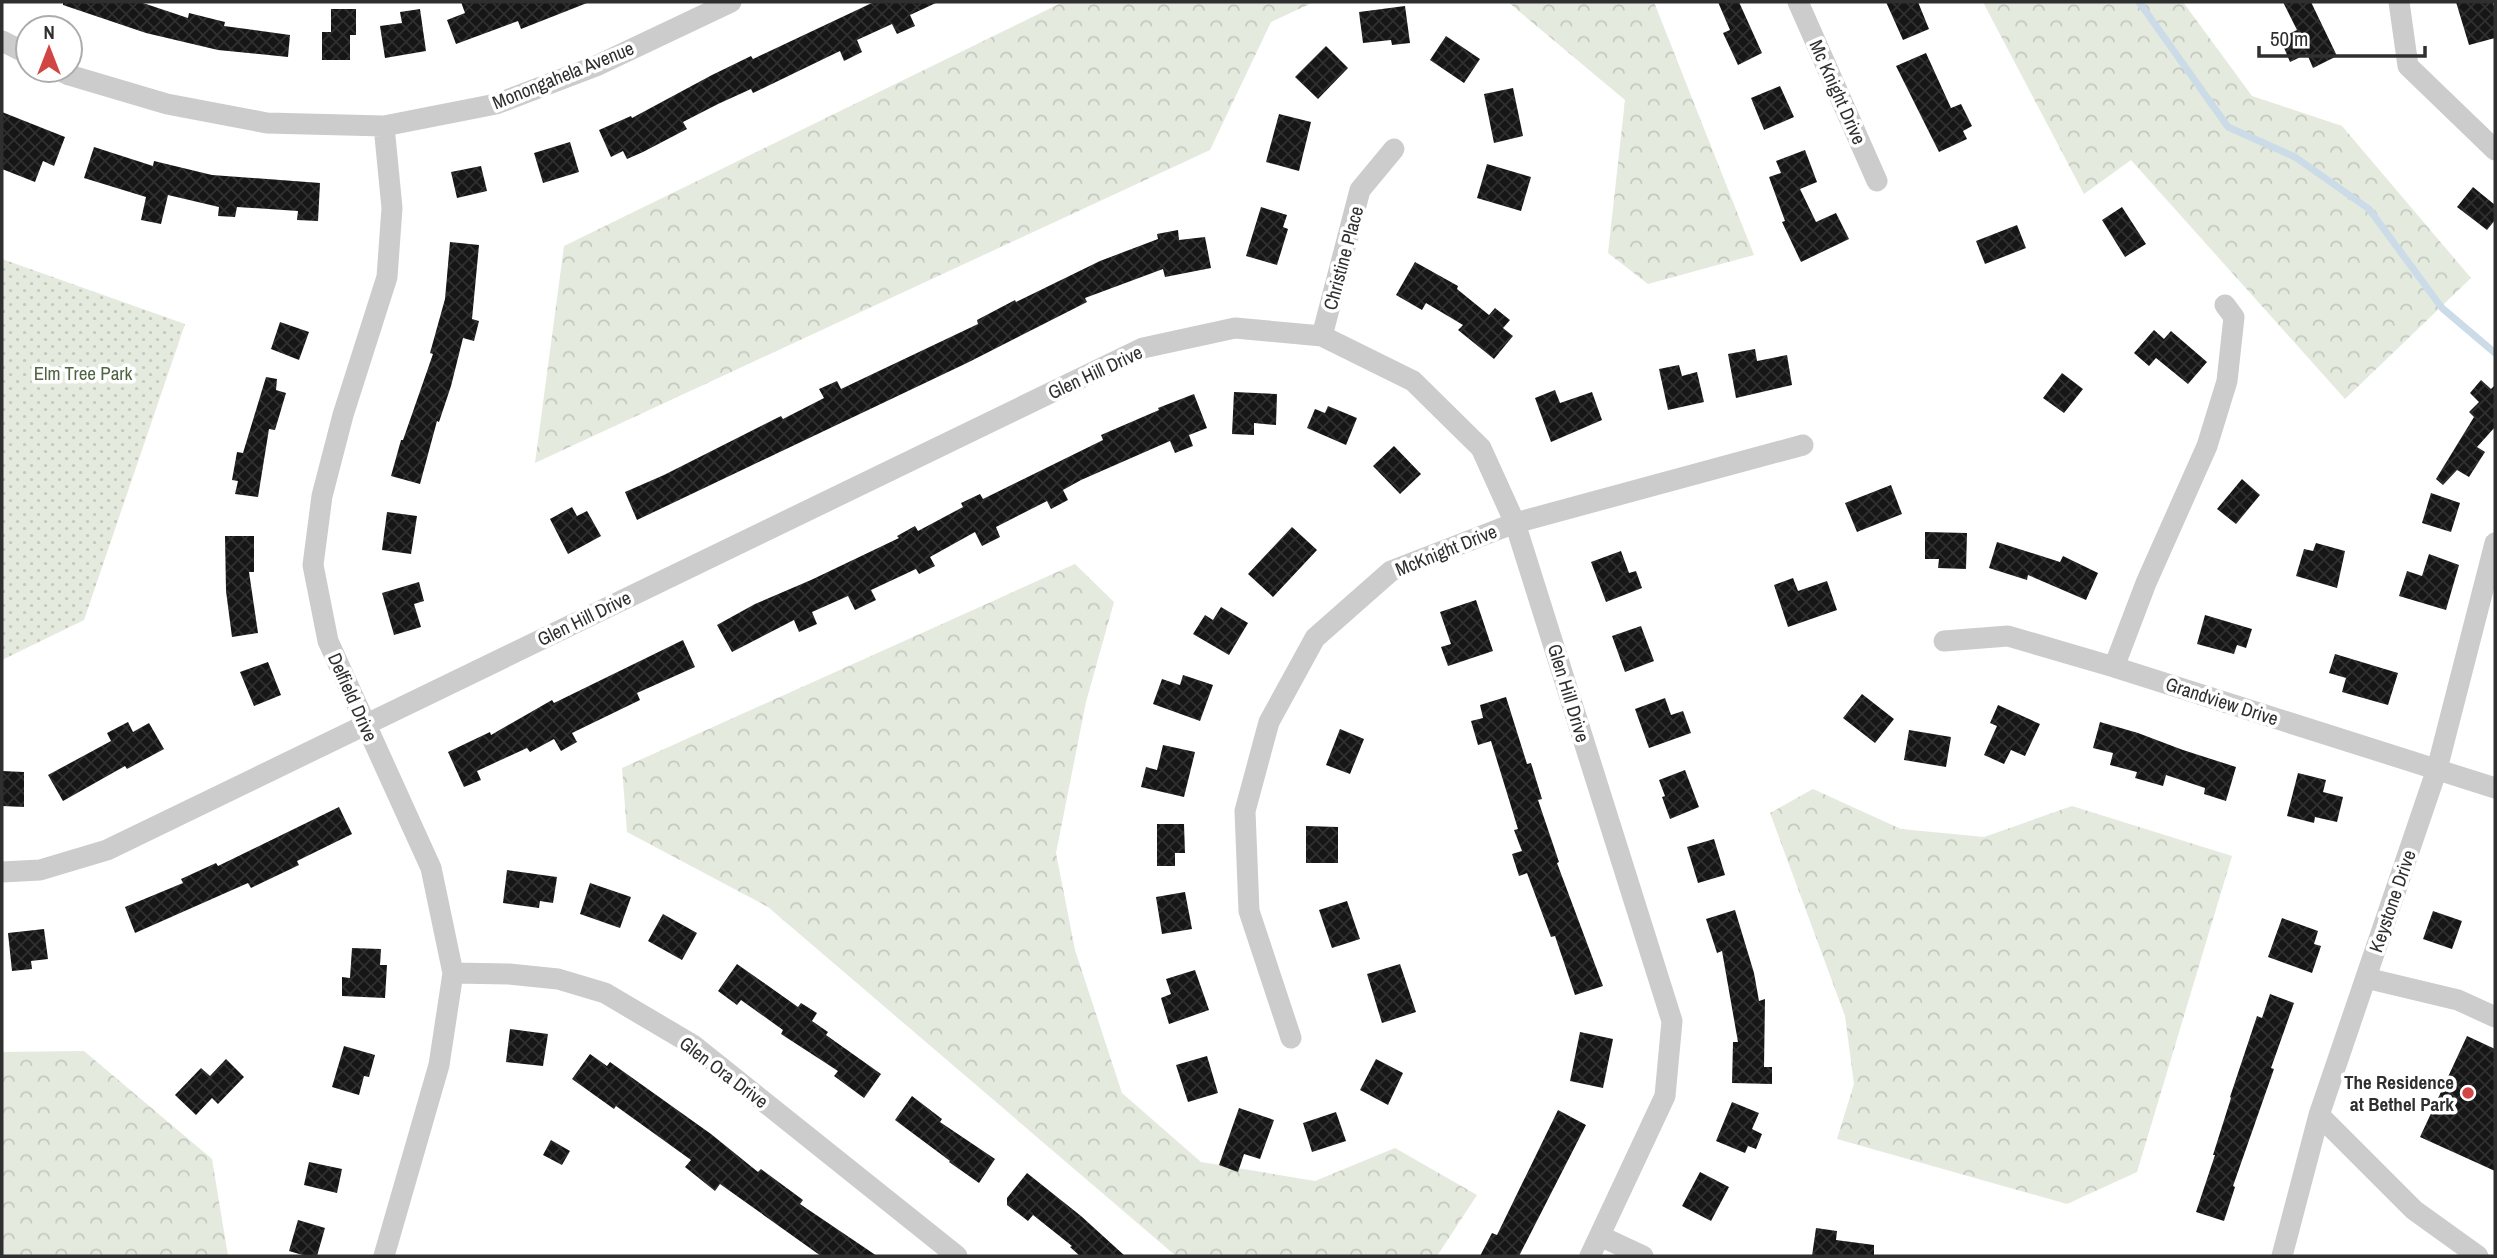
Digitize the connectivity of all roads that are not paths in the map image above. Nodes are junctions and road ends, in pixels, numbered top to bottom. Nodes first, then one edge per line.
1 (731, 2) edge
2 (1798, 2) edge
3 (2399, 2) edge
4 (84, 79) edge
5 (384, 126) junction
6 (1394, 149) dead end
7 (2495, 150) edge
8 (1877, 181) dead end
9 (2224, 305) dead end
10 (1322, 336) junction
11 (1803, 444) dead end
12 (1515, 523) junction
13 (2495, 542) edge
14 (1944, 641) dead end
15 (2114, 667) junction
16 (364, 724) junction
17 (2437, 769) junction
18 (2495, 788) edge
19 (2, 872) edge
20 (453, 973) junction
21 (2366, 978) junction
22 (2495, 1017) edge
23 (1291, 1038) dead end
24 (2319, 1115) junction
25 (1600, 1236) junction
26 (384, 1256) edge
27 (957, 1256) edge
28 (1590, 1256) edge
29 (1643, 1256) edge
30 (2282, 1256) edge
31 (2477, 1256) edge

1 - 5 street, Monongahela Avenue
2 - 8 street, Mc Knight Drive
3 - 7 street
4 - 5 street, Monongahela Avenue
5 - 16 street, Delfield Drive
6 - 10 street, Christine Place
9 - 15 street
10 - 12 street, Glen Hill Drive
10 - 16 street, Glen Hill Drive
11 - 12 street, McKnight Drive
12 - 23 street, McKnight Drive
12 - 25 street, Glen Hill Drive
13 - 17 street, Keystone Drive
14 - 15 street, Grandview Drive
15 - 17 street, Grandview Drive
16 - 19 street, Glen Hill Drive
16 - 20 street, Delfield Drive
17 - 18 street, Grandview Drive
17 - 21 street, Keystone Drive
20 - 26 street, Delfield Drive
20 - 27 street, Glen Ora Drive
21 - 22 street
21 - 24 street, Keystone Drive
24 - 30 street, Keystone Drive
24 - 31 street
25 - 28 street, Glen Hill Drive
25 - 29 street

